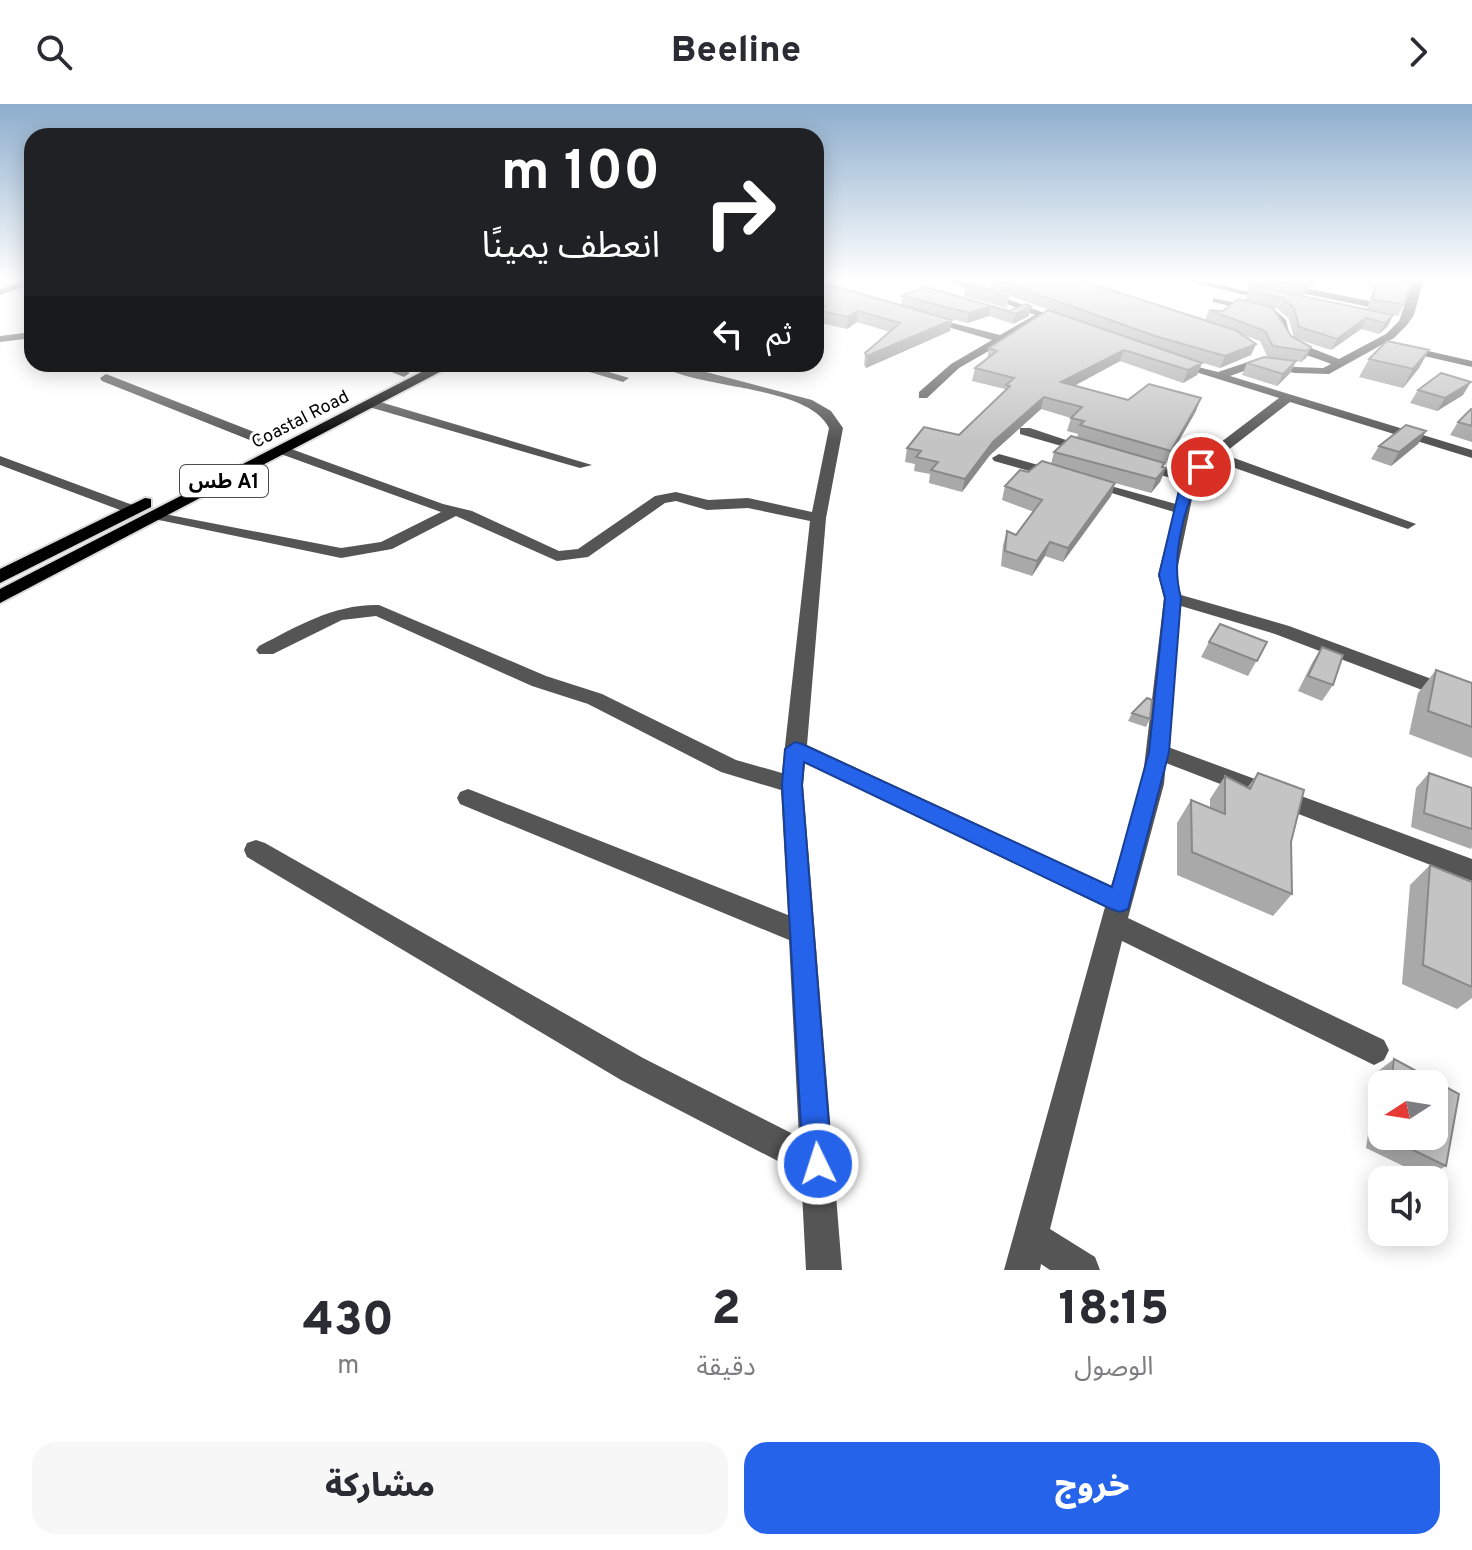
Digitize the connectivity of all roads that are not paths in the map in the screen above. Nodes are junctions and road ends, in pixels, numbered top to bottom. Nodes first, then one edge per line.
1 (978, 332) edge
2 (1009, 332) edge
3 (1282, 332) edge
4 (1390, 332) edge
5 (24, 336) edge
6 (998, 338) junction
7 (0, 339) edge
8 (1379, 343) junction
9 (1161, 357) edge
10 (1338, 363) junction
11 (1472, 364) edge
12 (401, 372) edge
13 (433, 372) edge
14 (600, 372) edge
15 (694, 372) edge
16 (404, 373) joint
17 (1218, 376) junction
18 (106, 378) dead end
19 (623, 378) dead end
20 (923, 395) dead end
21 (1288, 397) junction
22 (373, 404) junction
23 (1025, 431) dead end
24 (275, 446) junction
25 (1099, 453) edge
26 (1472, 454) edge
27 (1213, 455) junction
28 (999, 458) dead end
29 (0, 460) edge
30 (1129, 461) edge
31 (585, 465) dead end
32 (1189, 479) junction
33 (133, 510) junction
34 (1182, 510) junction
35 (454, 511) junction
36 (159, 515) junction
37 (818, 518) junction
38 (1408, 524) dead end
39 (0, 577) edge
40 (0, 597) edge
41 (1173, 598) junction
42 (266, 650) dead end
43 (1472, 702) edge
44 (795, 749) junction
45 (1159, 752) junction
46 (792, 785) junction
47 (468, 798) dead end
48 (256, 850) dead end
49 (1472, 870) edge
50 (1117, 913) junction
51 (802, 933) junction
52 (1374, 1050) dead end
53 (818, 1164) junction
54 (1027, 1254) edge
55 (824, 1270) edge
56 (1082, 1270) edge

1 - 6 street
2 - 6 street
3 - 10 street
4 - 8 street
5 - 7 street
6 - 20 street
8 - 10 street
8 - 11 street
9 - 17 street
10 - 17 street
12 - 16 street
13 - 22 highway, Coastal Road / طس A1
14 - 19 street
15 - 37 street
16 - 24 highway, Coastal Road / طس A1
17 - 21 street
18 - 24 street
21 - 26 street
21 - 27 street
22 - 24 highway, Coastal Road / طس A1
22 - 31 street
23 - 25 street
24 - 33 highway, Coastal Road / طس A1
24 - 35 street
24 - 36 highway, Coastal Road / طس A1
27 - 32 street
27 - 38 street
28 - 34 street
29 - 33 street
30 - 32 street
32 - 34 street
33 - 39 highway, Coastal Road / طس A1
34 - 41 street
35 - 36 street
35 - 37 street
36 - 40 highway, Coastal Road / طس A1
37 - 44 street
41 - 43 street
41 - 45 street
42 - 46 street
44 - 46 street
44 - 50 street
45 - 49 street
45 - 50 street
46 - 51 street
47 - 51 street
48 - 53 street
50 - 52 street
50 - 54 street
51 - 53 street
53 - 55 street
54 - 56 street

